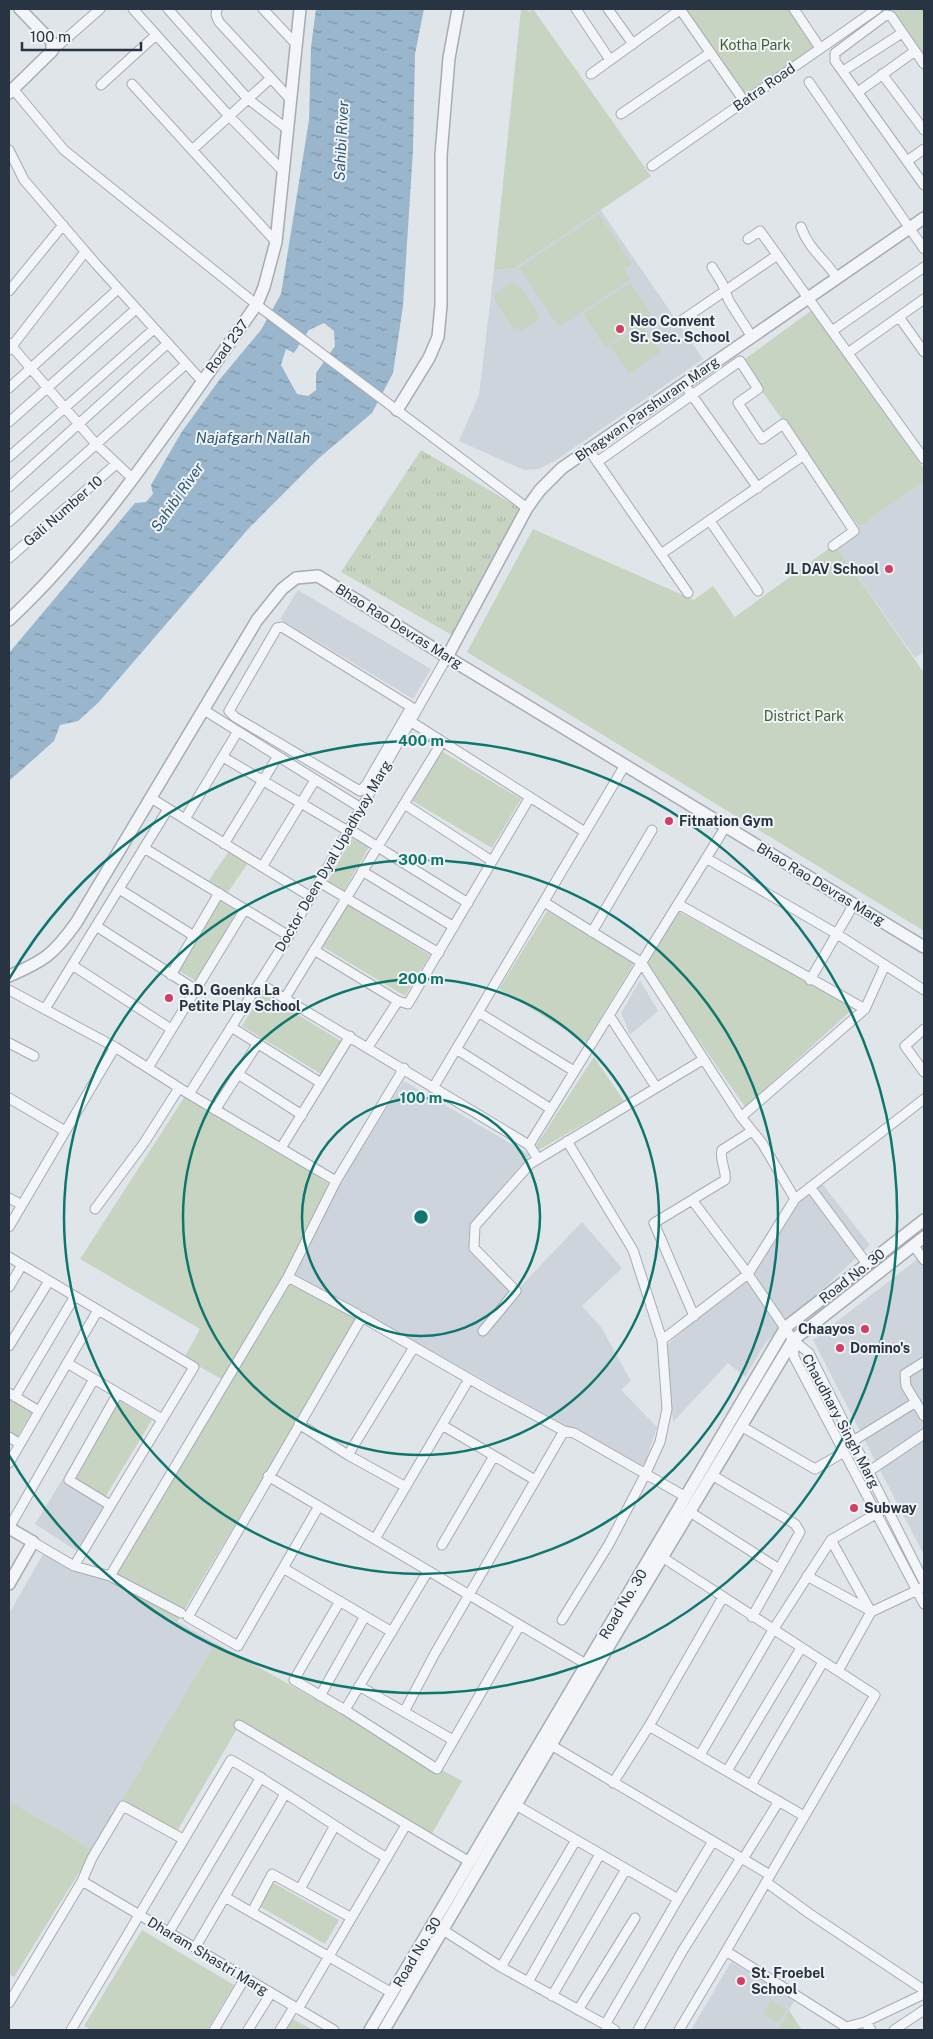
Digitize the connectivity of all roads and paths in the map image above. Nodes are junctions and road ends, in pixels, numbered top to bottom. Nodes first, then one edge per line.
1 (20, 9) edge
2 (100, 9) edge
3 (133, 9) edge
4 (168, 9) edge
5 (217, 9) edge
6 (263, 9) edge
7 (300, 9) edge
8 (458, 9) edge
9 (576, 9) edge
10 (608, 9) edge
11 (680, 9) edge
12 (794, 9) edge
13 (870, 10) edge
14 (902, 33) junction
15 (156, 35) junction
16 (295, 43) junction
17 (633, 44) junction
18 (820, 48) junction
19 (52, 51) junction
20 (915, 51) junction
21 (710, 53) junction
22 (610, 60) junction
23 (924, 64) edge
24 (844, 71) junction
25 (591, 74) dead end
26 (882, 74) junction
27 (271, 78) junction
28 (809, 82) dead end
29 (132, 84) dead end
30 (101, 85) dead end
31 (11, 91) edge
32 (858, 92) junction
33 (248, 99) junction
34 (290, 99) junction
35 (744, 101) junction
36 (621, 114) dead end
37 (229, 116) junction
38 (287, 129) junction
39 (924, 130) edge
40 (924, 149) edge
41 (9, 150) edge
42 (192, 150) junction
43 (907, 161) junction
44 (652, 166) dead end
45 (284, 172) junction
46 (923, 180) edge
47 (924, 218) edge
48 (62, 225) junction
49 (801, 227) dead end
50 (909, 228) junction
51 (748, 239) dead end
52 (276, 242) junction
53 (924, 249) edge
54 (85, 252) junction
55 (773, 258) dead end
56 (712, 267) dead end
57 (924, 267) edge
58 (837, 278) junction
59 (118, 289) junction
60 (9, 291) edge
61 (725, 291) junction
62 (808, 298) junction
63 (924, 299) edge
64 (257, 304) junction
65 (136, 309) junction
66 (899, 316) junction
67 (682, 321) dead end
68 (154, 328) junction
69 (832, 331) junction
70 (752, 337) junction
71 (168, 343) junction
72 (10, 346) edge
73 (733, 350) junction
74 (924, 352) edge
75 (848, 353) junction
76 (740, 361) junction
77 (186, 364) junction
78 (30, 368) junction
79 (202, 381) junction
80 (684, 384) junction
81 (9, 388) edge
82 (48, 388) junction
83 (693, 396) junction
84 (392, 407) junction
85 (65, 408) junction
86 (9, 422) edge
87 (78, 423) junction
88 (96, 444) junction
89 (921, 448) edge
90 (589, 450) junction
91 (804, 454) junction
92 (9, 457) edge
93 (924, 459) edge
94 (597, 462) junction
95 (116, 464) junction
96 (133, 479) junction
97 (9, 486) edge
98 (758, 488) junction
99 (527, 508) junction
100 (710, 520) junction
101 (9, 522) edge
102 (833, 546) dead end
103 (661, 554) junction
104 (9, 558) edge
105 (758, 591) dead end
106 (688, 593) dead end
107 (9, 618) edge
108 (446, 657) junction
109 (414, 709) junction
110 (204, 710) junction
111 (410, 721) junction
112 (238, 732) junction
113 (442, 742) junction
114 (278, 756) junction
115 (223, 757) junction
116 (625, 765) junction
117 (315, 780) junction
118 (262, 781) junction
119 (530, 797) junction
120 (151, 798) junction
121 (301, 804) junction
122 (404, 804) junction
123 (361, 808) junction
124 (168, 809) junction
125 (185, 820) junction
126 (726, 826) junction
127 (348, 830) junction
128 (652, 830) dead end
129 (585, 832) junction
130 (224, 844) junction
131 (377, 846) junction
132 (144, 848) junction
133 (706, 858) junction
134 (492, 861) junction
135 (262, 867) junction
136 (362, 871) junction
137 (319, 882) junction
138 (119, 889) junction
139 (219, 893) junction
140 (311, 897) junction
141 (346, 898) junction
142 (544, 902) junction
143 (468, 903) junction
144 (678, 904) junction
145 (854, 904) junction
146 (246, 909) junction
147 (96, 926) junction
148 (454, 927) junction
149 (592, 932) junction
150 (837, 934) junction
151 (194, 936) junction
152 (289, 936) junction
153 (924, 947) edge
154 (314, 950) junction
155 (439, 953) junction
156 (641, 962) junction
157 (72, 965) junction
158 (885, 965) junction
159 (171, 975) junction
160 (9, 976) edge
161 (810, 980) junction
162 (259, 983) junction
163 (9, 990) edge
164 (196, 990) junction
165 (924, 990) edge
166 (285, 998) junction
167 (398, 1001) junction
168 (45, 1009) junction
169 (865, 1009) junction
170 (478, 1012) junction
171 (609, 1015) junction
172 (231, 1027) junction
173 (924, 1029) edge
174 (171, 1030) junction
175 (350, 1036) junction
176 (9, 1043) edge
177 (258, 1043) junction
178 (115, 1047) junction
179 (368, 1047) junction
180 (456, 1049) junction
181 (34, 1056) dead end
182 (704, 1059) junction
183 (148, 1068) junction
184 (404, 1068) junction
185 (574, 1071) junction
186 (924, 1072) edge
187 (238, 1074) junction
188 (322, 1083) junction
189 (656, 1087) junction
190 (179, 1088) junction
191 (433, 1088) junction
192 (189, 1094) junction
193 (9, 1098) edge
194 (924, 1099) edge
195 (551, 1109) junction
196 (215, 1110) junction
197 (302, 1114) junction
198 (741, 1117) junction
199 (65, 1131) junction
200 (752, 1131) junction
201 (567, 1141) junction
202 (529, 1145) junction
203 (281, 1148) junction
204 (538, 1159) junction
205 (336, 1181) junction
206 (810, 1187) junction
207 (9, 1198) edge
208 (794, 1199) junction
209 (692, 1200) junction
210 (22, 1205) junction
211 (94, 1209) dead end
212 (924, 1220) edge
213 (9, 1227) edge
214 (924, 1237) edge
215 (914, 1246) junction
216 (9, 1257) edge
217 (924, 1260) edge
218 (22, 1264) junction
219 (867, 1264) junction
220 (748, 1274) junction
221 (288, 1278) junction
222 (49, 1281) junction
223 (9, 1288) edge
224 (75, 1296) junction
225 (98, 1310) junction
226 (357, 1314) dead end
227 (694, 1316) junction
228 (786, 1327) junction
229 (483, 1331) dead end
230 (662, 1340) junction
231 (793, 1340) junction
232 (9, 1346) edge
233 (414, 1347) junction
234 (924, 1362) edge
235 (67, 1363) junction
236 (94, 1379) junction
237 (469, 1379) junction
238 (118, 1393) junction
239 (12, 1395) edge
240 (916, 1402) junction
241 (39, 1411) junction
242 (924, 1416) edge
243 (162, 1419) junction
244 (299, 1424) junction
245 (442, 1425) junction
246 (741, 1426) junction
247 (564, 1431) junction
248 (924, 1434) edge
249 (9, 1437) edge
250 (852, 1441) junction
251 (20, 1444) junction
252 (844, 1452) junction
253 (348, 1455) junction
254 (494, 1456) junction
255 (9, 1463) edge
256 (868, 1472) junction
257 (645, 1475) junction
258 (712, 1475) junction
259 (268, 1476) junction
260 (535, 1480) junction
261 (406, 1487) junction
262 (686, 1497) junction
263 (110, 1505) junction
264 (319, 1506) junction
265 (886, 1508) junction
266 (690, 1512) junction
267 (877, 1514) junction
268 (9, 1528) edge
269 (375, 1539) junction
270 (831, 1540) junction
271 (33, 1542) junction
272 (442, 1545) dead end
273 (662, 1557) junction
274 (74, 1566) junction
275 (283, 1568) junction
276 (779, 1569) junction
277 (428, 1571) junction
278 (110, 1576) junction
279 (807, 1576) junction
280 (924, 1582) edge
281 (9, 1584) edge
282 (920, 1589) edge
283 (469, 1595) junction
284 (723, 1597) junction
285 (340, 1601) junction
286 (924, 1604) edge
287 (871, 1612) junction
288 (181, 1613) dead end
289 (365, 1616) junction
290 (752, 1616) junction
291 (562, 1620) dead end
292 (520, 1625) junction
293 (773, 1630) junction
294 (392, 1632) junction
295 (801, 1648) junction
296 (823, 1662) junction
297 (591, 1667) junction
298 (838, 1671) junction
299 (360, 1686) junction
300 (320, 1696) junction
301 (345, 1710) junction
302 (404, 1712) junction
303 (239, 1725) dead end
304 (649, 1726) junction
305 (453, 1740) junction
306 (551, 1746) junction
307 (700, 1756) junction
308 (727, 1771) junction
309 (261, 1777) junction
310 (613, 1783) junction
311 (751, 1785) junction
312 (285, 1794) junction
313 (779, 1801) junction
314 (516, 1805) junction
315 (804, 1816) junction
316 (406, 1825) junction
317 (334, 1827) junction
318 (183, 1839) junction
319 (576, 1840) junction
320 (712, 1841) junction
321 (600, 1854) junction
322 (387, 1858) junction
323 (742, 1858) junction
324 (470, 1862) junction
325 (626, 1869) junction
326 (768, 1878) junction
327 (82, 1881) junction
328 (300, 1889) junction
329 (225, 1897) junction
330 (678, 1899) junction
331 (252, 1912) junction
332 (138, 1914) junction
333 (350, 1917) junction
334 (635, 1918) dead end
335 (443, 1930) junction
336 (168, 1932) junction
337 (195, 1948) junction
338 (726, 1951) junction
339 (327, 1956) junction
340 (501, 1967) junction
341 (245, 1978) junction
342 (528, 1982) junction
343 (271, 1992) junction
344 (392, 1993) junction
345 (552, 1996) junction
346 (923, 1996) edge
347 (9, 2003) edge
348 (296, 2008) junction
349 (578, 2010) junction
350 (924, 2010) edge
351 (865, 2022) junction
352 (605, 2025) junction
353 (76, 2029) edge
354 (214, 2030) edge
355 (248, 2030) edge
356 (280, 2030) edge
357 (334, 2030) edge
358 (370, 2030) edge
359 (384, 2030) edge
360 (615, 2030) edge
361 (638, 2030) edge
362 (680, 2030) edge
363 (871, 2030) edge
364 (894, 2030) edge

1 - 19 street
2 - 19 street
3 - 15 street
4 - 33 street
5 - 27 street
6 - 16 street
7 - 16 street, Road 237
8 - 84 street
9 - 22 street
10 - 17 street
11 - 17 street
11 - 21 street
12 - 18 street
13 - 18 street, Batra Road
14 - 20 street
14 - 24 street
14 - 24 street
15 - 30 street
15 - 37 street
16 - 34 street, Road 237
17 - 22 street
18 - 35 street, Batra Road
19 - 31 street
20 - 23 street
20 - 26 street
21 - 35 street
21 - 36 street
22 - 25 street
24 - 32 street
26 - 32 street
26 - 39 street
27 - 33 street
27 - 34 street
28 - 50 street
29 - 42 street
31 - 64 street
32 - 43 street
33 - 37 street
33 - 38 street
34 - 38 street, Road 237
35 - 44 street, Batra Road
37 - 42 street
37 - 45 street
38 - 45 street, Road 237
40 - 43 street
41 - 48 street
42 - 52 street
43 - 46 street
45 - 52 street, Road 237
47 - 50 street, Bhagwan Parshuram Marg
48 - 54 street
48 - 60 street
49 - 58 street
50 - 53 street
50 - 58 street, Bhagwan Parshuram Marg
51 - 62 street
52 - 64 street, Road 237
54 - 59 street
54 - 72 street
55 - 61 street
56 - 61 street
57 - 69 street
58 - 62 street, Bhagwan Parshuram Marg
59 - 65 street
59 - 78 street
61 - 67 street
61 - 70 street
62 - 69 street
62 - 70 street, Bhagwan Parshuram Marg
63 - 66 street
64 - 79 street, Road 237
64 - 84 street
65 - 68 street
65 - 82 street
66 - 74 street
66 - 75 street
68 - 71 street
68 - 85 street
69 - 75 street
70 - 73 street, Bhagwan Parshuram Marg
71 - 77 street
71 - 87 street
72 - 78 street
73 - 76 street
73 - 80 street, Bhagwan Parshuram Marg
75 - 89 street
76 - 83 street
76 - 91 street
77 - 79 street
77 - 88 street
78 - 81 street
78 - 82 street
79 - 96 street, Road 237
80 - 83 street
80 - 90 street, Bhagwan Parshuram Marg
82 - 85 street
82 - 86 street
83 - 94 street
83 - 98 street
84 - 99 street
85 - 87 street
85 - 92 street
87 - 88 street
87 - 97 street
88 - 95 street
88 - 101 street
89 - 93 street
90 - 94 street
90 - 99 street, Bhagwan Parshuram Marg
91 - 98 street
91 - 102 street
94 - 103 street
95 - 96 street
95 - 104 street, Gali Number 10
96 - 107 street, Road 237
98 - 100 street
99 - 108 street, Doctor Deen Dyal Upadhyay Marg
100 - 103 street
100 - 105 street
103 - 106 street
108 - 109 street, Doctor Deen Dyal Upadhyay Marg
108 - 110 street, Bhao Rao Devras Marg
108 - 116 street, Bhao Rao Devras Marg
109 - 109 street
109 - 111 street, Doctor Deen Dyal Upadhyay Marg
110 - 112 street
110 - 120 street, Bhao Rao Devras Marg
111 - 113 street
111 - 123 street, Doctor Deen Dyal Upadhyay Marg
112 - 114 street
112 - 115 street
113 - 119 street
113 - 122 street
114 - 117 street
114 - 118 street
115 - 118 street
115 - 125 street
116 - 126 street, Bhao Rao Devras Marg
116 - 129 street
117 - 121 street
117 - 123 street
118 - 121 street
118 - 130 street
119 - 129 street
119 - 134 street
120 - 124 street
120 - 160 street, Bhao Rao Devras Marg
121 - 127 street
121 - 135 street
122 - 131 street
122 - 134 street
123 - 127 street, Doctor Deen Dyal Upadhyay Marg
124 - 125 street
124 - 132 street
125 - 130 street
126 - 133 street
126 - 145 street, Bhao Rao Devras Marg
127 - 131 street
127 - 137 street, Doctor Deen Dyal Upadhyay Marg
128 - 149 street
129 - 142 street
130 - 135 street
131 - 136 street
131 - 143 street
132 - 138 street
132 - 139 street
133 - 144 street
133 - 150 street
134 - 143 street
135 - 140 street
136 - 141 street
136 - 148 street
137 - 140 street, Doctor Deen Dyal Upadhyay Marg
137 - 141 street
138 - 147 street
138 - 151 street
139 - 146 street
139 - 151 street
140 - 152 street, Doctor Deen Dyal Upadhyay Marg
141 - 154 street
141 - 155 street
142 - 149 street
142 - 170 street
143 - 148 street
144 - 156 street
144 - 161 street
145 - 150 street
145 - 153 street, Bhao Rao Devras Marg
146 - 152 street
146 - 164 street
147 - 157 street
147 - 159 street
148 - 155 street
149 - 156 street
150 - 158 street
150 - 161 street
151 - 159 street
152 - 162 street, Doctor Deen Dyal Upadhyay Marg
154 - 166 street
154 - 167 street
155 - 167 street
156 - 171 street
156 - 182 street
157 - 168 street
157 - 174 street
158 - 165 street
158 - 169 street
159 - 164 street
161 - 169 street
162 - 166 street
162 - 172 street, Doctor Deen Dyal Upadhyay Marg
163 - 168 street
164 - 174 street
166 - 175 street
167 - 179 street
168 - 178 street
169 - 198 street
170 - 180 street
170 - 185 street
171 - 185 street
171 - 189 street
172 - 177 street
172 - 192 street, Doctor Deen Dyal Upadhyay Marg
173 - 186 street
174 - 183 street
175 - 179 street
175 - 188 street
176 - 181 street
177 - 187 street
177 - 188 street
178 - 183 street
178 - 199 street
179 - 184 street
180 - 191 street
180 - 195 street
182 - 189 street
182 - 198 street
183 - 190 street
184 - 191 street
184 - 205 street
185 - 195 street
187 - 196 street
187 - 197 street
188 - 197 street
189 - 201 street
190 - 192 street
190 - 211 street
191 - 202 street
192 - 196 street
193 - 199 street
194 - 206 street
195 - 202 street
196 - 203 street
197 - 203 street
198 - 200 street
199 - 210 street
200 - 208 street
200 - 209 street
201 - 204 street
201 - 230 street
202 - 204 street
203 - 205 street
204 - 229 street
205 - 221 street
206 - 208 street
206 - 219 street
207 - 210 street
208 - 220 street
209 - 220 street
209 - 227 street
210 - 213 street
212 - 219 street, Road No. 30
214 - 215 street, Road No. 30
215 - 217 street
215 - 231 street, Road No. 30
216 - 218 street
218 - 222 street
218 - 223 street
219 - 228 street, Road No. 30
220 - 227 street
220 - 228 street
221 - 226 street
221 - 278 street
222 - 224 street
222 - 232 street
224 - 225 street
224 - 239 street
225 - 235 street
225 - 243 street
227 - 230 street
228 - 231 street
228 - 262 street, Road No. 30
230 - 257 street
231 - 246 street, Road No. 30
231 - 250 street, Chaudhary Singh Marg
231 - 252 street, Chaudhary Singh Marg
233 - 237 street
233 - 244 street
233 - 253 street
234 - 240 street
235 - 236 street
235 - 241 street
236 - 238 street
236 - 268 street
237 - 245 street
237 - 247 street
238 - 243 street
238 - 263 street
239 - 241 street
240 - 242 street
240 - 250 street
241 - 251 street
243 - 263 street
244 - 253 street
244 - 259 street
245 - 254 street
245 - 261 street
246 - 252 street
246 - 258 street, Road No. 30
247 - 257 street
247 - 260 street
248 - 256 street
249 - 251 street
250 - 256 street, Chaudhary Singh Marg
251 - 255 street
252 - 267 street, Chaudhary Singh Marg
253 - 261 street
254 - 260 street
254 - 272 street
256 - 265 street, Chaudhary Singh Marg
257 - 262 street
257 - 291 street
258 - 266 street, Road No. 30
258 - 276 street
259 - 264 street
259 - 275 street
260 - 283 street
261 - 269 street
262 - 297 street, Road No. 30
263 - 274 street
264 - 269 street
264 - 275 street
265 - 267 street
265 - 280 street, Chaudhary Singh Marg
266 - 273 street, Road No. 30
266 - 276 street
267 - 270 street
267 - 282 street, Chaudhary Singh Marg
268 - 271 street
269 - 277 street
270 - 279 street
270 - 287 street
271 - 274 street
271 - 281 street
273 - 284 street
273 - 297 street, Road No. 30
274 - 278 street
275 - 285 street
276 - 290 street
277 - 283 street
277 - 294 street
278 - 288 street
279 - 287 street
279 - 293 street
282 - 286 street, Chaudhary Singh Marg
282 - 287 street
283 - 292 street
283 - 302 street
284 - 290 street
284 - 304 street
285 - 289 street
285 - 300 street
287 - 298 street
289 - 294 street
289 - 300 street
290 - 293 street
292 - 297 street
292 - 305 street
293 - 295 street
293 - 307 street
294 - 299 street
295 - 296 street
295 - 308 street
296 - 298 street
296 - 311 street
297 - 306 street, Road No. 30
297 - 324 street, Road No. 30
298 - 315 street
299 - 301 street
299 - 302 street
300 - 301 street
301 - 305 street
302 - 305 street
303 - 316 street
304 - 307 street
304 - 310 street
306 - 310 street
306 - 314 street, Road No. 30
307 - 308 street
308 - 311 street
309 - 312 street
309 - 318 street
309 - 336 street
310 - 320 street
311 - 313 street
312 - 317 street
312 - 329 street
313 - 315 street
313 - 323 street
314 - 319 street
314 - 335 street, Road No. 30
315 - 326 street
316 - 322 street
316 - 324 street
317 - 322 street
317 - 328 street
318 - 327 street
318 - 332 street
319 - 321 street
319 - 340 street
320 - 323 street
320 - 330 street
321 - 325 street
321 - 342 street
322 - 333 street
323 - 326 street
323 - 361 street
324 - 344 street, Road No. 30
325 - 330 street
325 - 345 street
326 - 338 street
326 - 346 street
327 - 332 street, Dharam Shastri Marg
327 - 347 street
328 - 331 street
328 - 333 street
329 - 331 street
329 - 337 street
330 - 352 street
331 - 339 street
332 - 336 street, Dharam Shastri Marg
332 - 353 street
333 - 339 street
334 - 349 street
335 - 340 street
335 - 359 street, Road No. 30
336 - 337 street, Dharam Shastri Marg
337 - 341 street, Dharam Shastri Marg
338 - 351 street
338 - 362 street
339 - 344 street
339 - 348 street
340 - 342 street
341 - 343 street, Dharam Shastri Marg
341 - 354 street
342 - 345 street
343 - 348 street, Dharam Shastri Marg
343 - 355 street
344 - 358 street, Road No. 30
345 - 349 street
346 - 351 street
348 - 356 street
348 - 357 street, Dharam Shastri Marg
349 - 352 street
350 - 364 street
351 - 363 street
352 - 360 street

